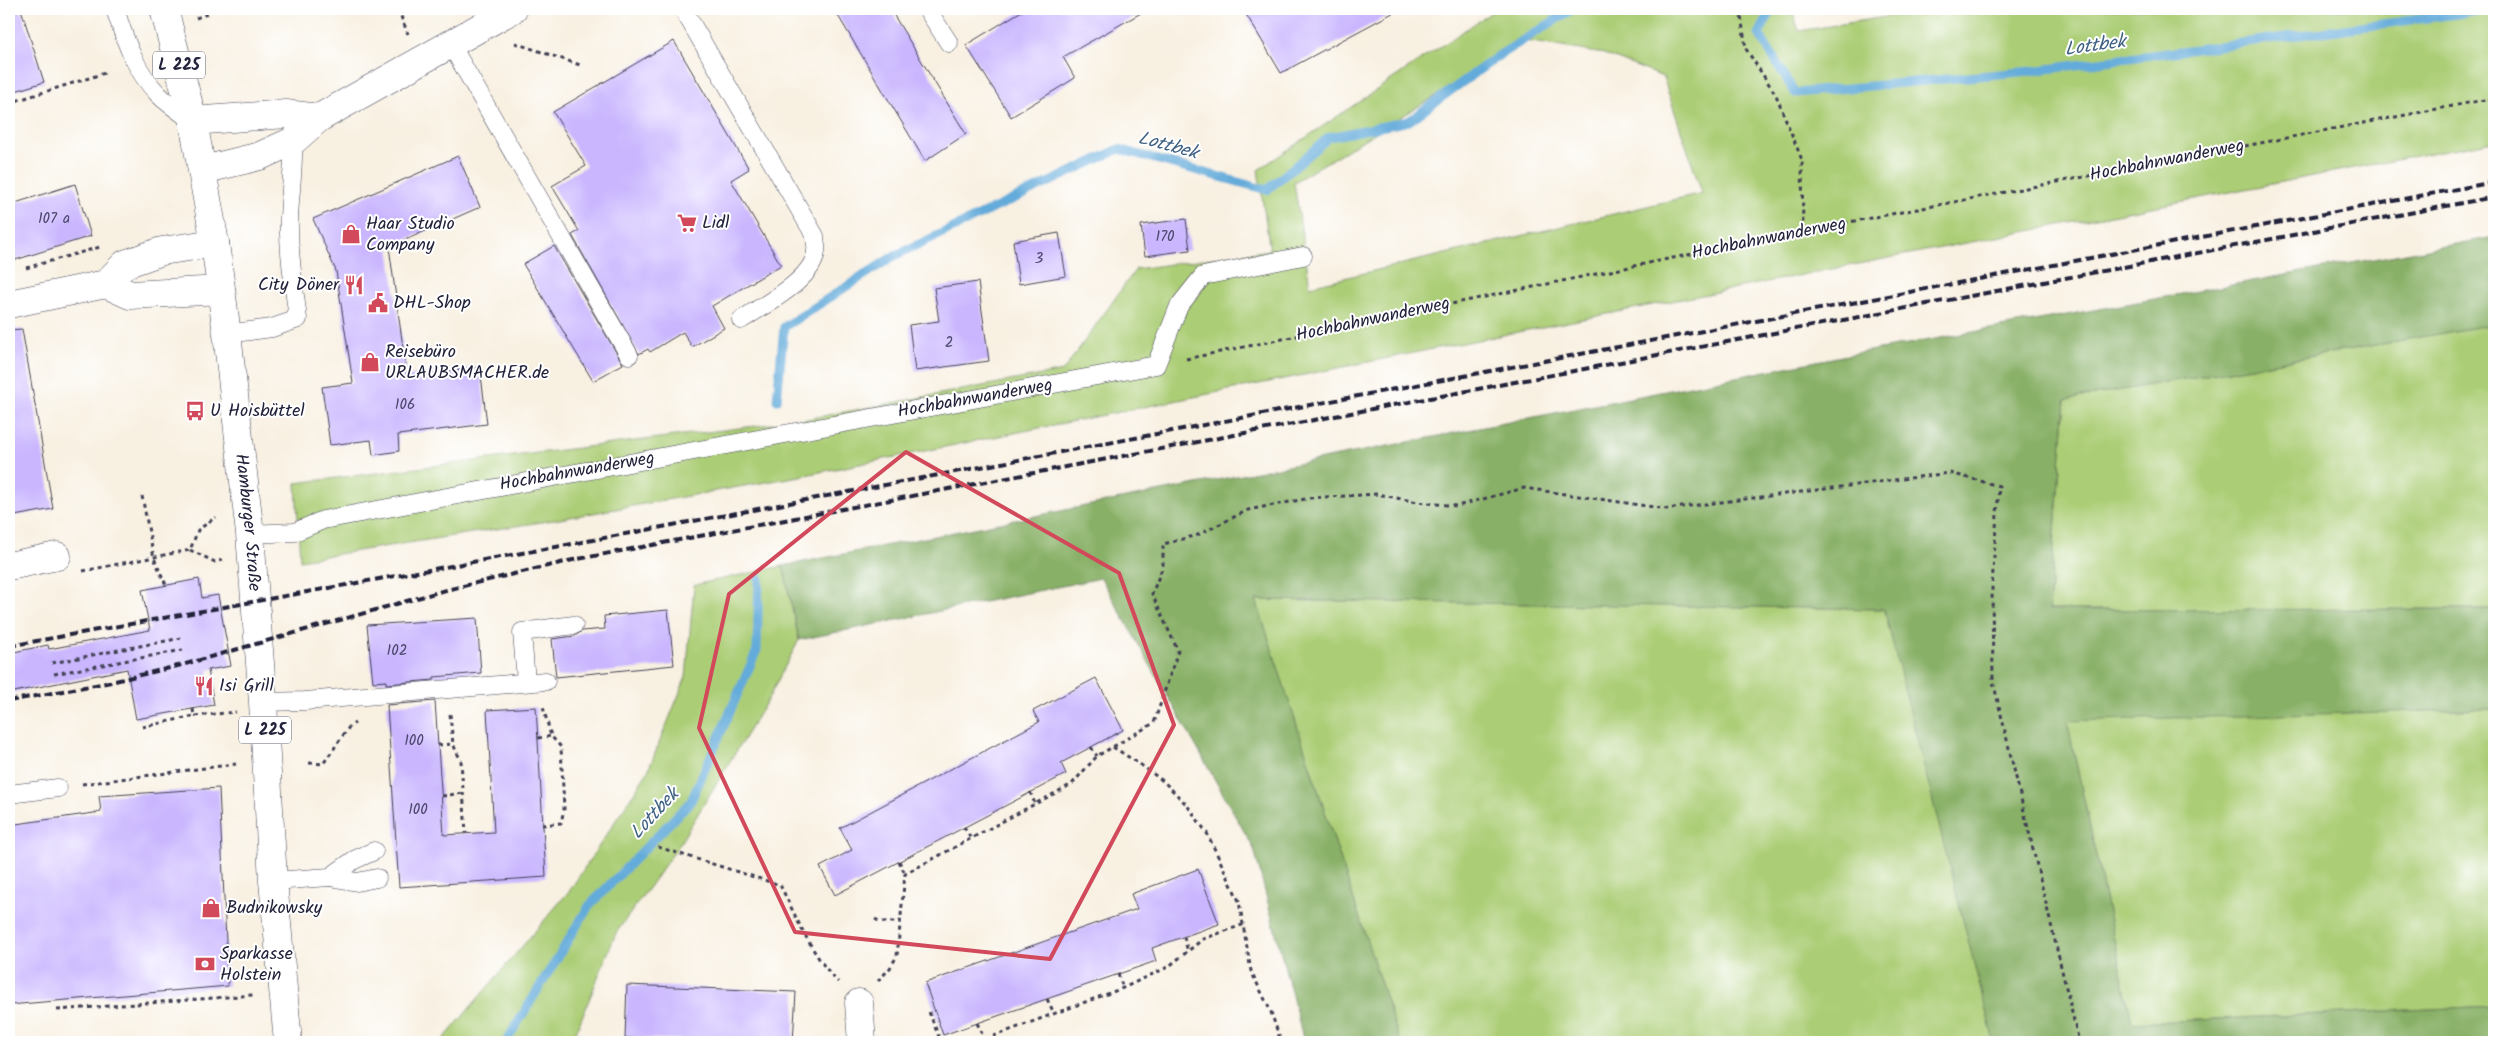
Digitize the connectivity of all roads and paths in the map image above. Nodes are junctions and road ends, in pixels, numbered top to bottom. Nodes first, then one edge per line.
1 (115, 9) edge
2 (164, 9) edge
3 (683, 9) edge
4 (927, 9) edge
5 (1740, 9) edge
6 (502, 11) edge
7 (450, 43) junction
8 (949, 43) dead end
9 (583, 66) dead end
10 (105, 73) dead end
11 (2494, 98) edge
12 (9, 103) edge
13 (318, 118) junction
14 (193, 121) junction
15 (293, 141) junction
16 (203, 170) junction
17 (1804, 231) junction
18 (215, 244) junction
19 (101, 247) dead end
20 (1303, 256) dead end
21 (18, 270) dead end
22 (106, 284) junction
23 (221, 290) junction
24 (9, 304) edge
25 (741, 320) dead end
26 (227, 334) junction
27 (630, 355) dead end
28 (1156, 365) junction
29 (142, 496) dead end
30 (216, 517) dead end
31 (250, 534) junction
32 (190, 550) junction
33 (57, 556) dead end
34 (154, 558) junction
35 (224, 560) dead end
36 (112, 565) dead end
37 (9, 566) edge
38 (166, 585) dead end
39 (574, 625) dead end
40 (181, 638) dead end
41 (183, 650) dead end
42 (52, 663) dead end
43 (54, 674) dead end
44 (546, 681) dead end
45 (526, 682) junction
46 (542, 704) dead end
47 (253, 707) junction
48 (194, 709) dead end
49 (458, 710) dead end
50 (441, 713) dead end
51 (450, 713) junction
52 (194, 716) junction
53 (362, 719) dead end
54 (142, 727) dead end
55 (551, 736) junction
56 (538, 738) dead end
57 (453, 744) junction
58 (438, 745) dead end
59 (1091, 747) dead end
60 (1113, 748) junction
61 (1096, 756) junction
62 (267, 760) junction
63 (309, 763) dead end
64 (58, 788) joint
65 (1030, 792) dead end
66 (463, 793) junction
67 (9, 794) edge
68 (442, 796) dead end
69 (1036, 806) junction
70 (542, 825) dead end
71 (964, 827) dead end
72 (466, 833) dead end
73 (972, 840) junction
74 (658, 847) dead end
75 (374, 851) dead end
76 (898, 861) dead end
77 (905, 874) junction
78 (330, 877) junction
79 (377, 878) dead end
80 (273, 881) junction
81 (875, 919) dead end
82 (900, 922) junction
83 (1245, 924) junction
84 (1184, 937) dead end
85 (1188, 952) junction
86 (1118, 974) dead end
87 (1124, 988) junction
88 (254, 995) dead end
89 (1047, 999) dead end
90 (859, 1003) junction
91 (57, 1010) dead end
92 (929, 1012) dead end
93 (1054, 1013) junction
94 (977, 1024) dead end
95 (985, 1040) junction
96 (288, 1042) edge
97 (862, 1042) edge
98 (941, 1042) edge
99 (978, 1042) edge
100 (1281, 1042) edge
101 (2079, 1042) edge

1 - 14 lane
2 - 14 main road, Hamburger Straße / L 225
3 - 25 lane
4 - 8 lane
5 - 17 path
6 - 7 main road
6 - 9 path
7 - 13 main road
7 - 27 lane
10 - 12 path
11 - 17 path, Hochbahnwanderweg
13 - 14 main road
13 - 15 main road
14 - 16 main road, Hamburger Straße / L 225
15 - 16 main road
15 - 26 lane
16 - 18 main road, Hamburger Straße / L 225
17 - 28 path, Hochbahnwanderweg
18 - 22 main road
18 - 23 main road, Hamburger Straße / L 225
19 - 21 path
20 - 28 lane
22 - 23 main road
22 - 24 main road
23 - 26 main road, Hamburger Straße / L 225
26 - 31 main road, Hamburger Straße / L 225
28 - 31 lane, Hochbahnwanderweg
29 - 34 path
30 - 32 path
31 - 47 main road, Hamburger Straße / L 225
32 - 34 path
32 - 35 path
33 - 37 main road
34 - 36 path
34 - 38 path
39 - 45 lane
40 - 42 path
41 - 43 path
44 - 45 lane
45 - 47 lane
46 - 55 path
47 - 52 path
47 - 62 main road, Hamburger Straße / L 225
48 - 52 path
49 - 51 path
50 - 51 path
51 - 57 path
52 - 54 path
53 - 63 path
55 - 56 path
55 - 70 path
57 - 58 path
57 - 66 path
59 - 61 path
60 - 61 path
60 - 83 path
60 - 101 path
61 - 69 path
62 - 64 path
62 - 80 main road, Hamburger Straße / L 225
64 - 67 lane
65 - 69 path
66 - 68 path
66 - 72 path
69 - 73 path
71 - 73 path
73 - 77 path
74 - 90 path
75 - 78 lane
76 - 77 path
77 - 82 path
78 - 79 lane
78 - 80 lane
80 - 96 main road, Hamburger Straße / L 225
81 - 82 path
82 - 90 path
83 - 85 path
83 - 100 path
84 - 85 path
85 - 87 path
86 - 87 path
87 - 93 path
88 - 91 path
89 - 93 path
90 - 97 main road
92 - 98 path
93 - 95 path
94 - 95 path
95 - 99 path

